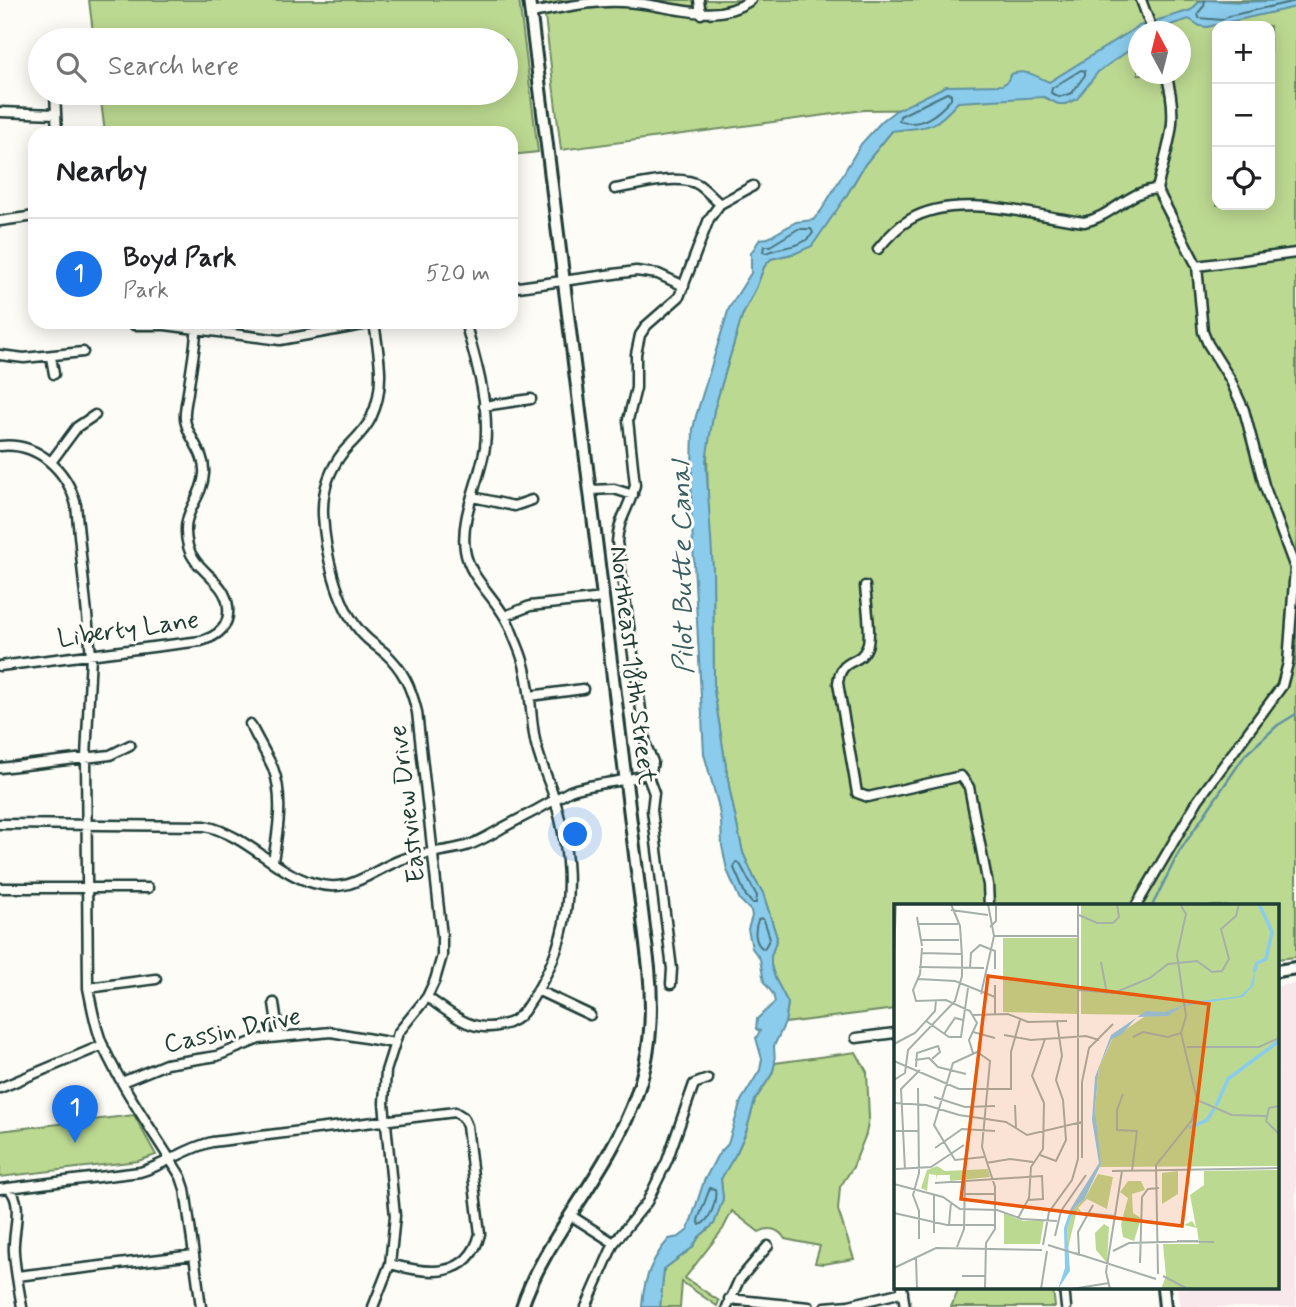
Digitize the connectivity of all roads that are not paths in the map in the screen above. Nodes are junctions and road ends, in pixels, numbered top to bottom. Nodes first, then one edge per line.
1 (529, 0) edge
2 (699, 0) edge
3 (751, 0) edge
4 (1141, 0) edge
5 (531, 13) junction
6 (701, 14) junction
7 (1149, 21) edge
8 (1168, 84) edge
9 (56, 105) edge
10 (0, 112) edge
11 (56, 114) junction
12 (57, 126) edge
13 (753, 186) dead end
14 (615, 189) dead end
15 (1157, 189) junction
16 (720, 204) junction
17 (28, 217) edge
18 (0, 221) edge
19 (878, 249) dead end
20 (1296, 253) edge
21 (1197, 266) junction
22 (563, 280) junction
23 (684, 286) junction
24 (518, 287) edge
25 (197, 329) edge
26 (215, 329) edge
27 (339, 329) edge
28 (377, 329) edge
29 (467, 329) edge
30 (83, 352) dead end
31 (0, 355) edge
32 (51, 357) junction
33 (54, 374) dead end
34 (531, 399) dead end
35 (484, 406) junction
36 (95, 415) dead end
37 (0, 446) edge
38 (51, 462) junction
39 (590, 490) junction
40 (633, 495) junction
41 (473, 497) junction
42 (532, 500) dead end
43 (1296, 568) edge
44 (865, 586) dead end
45 (603, 598) junction
46 (505, 616) junction
47 (91, 655) junction
48 (0, 666) edge
49 (583, 689) dead end
50 (530, 696) junction
51 (250, 724) dead end
52 (130, 745) dead end
53 (86, 758) junction
54 (0, 768) edge
55 (648, 774) junction
56 (625, 778) junction
57 (555, 800) junction
58 (0, 824) edge
59 (86, 824) junction
60 (433, 853) junction
61 (273, 861) junction
62 (0, 888) edge
63 (86, 888) junction
64 (148, 888) dead end
65 (989, 904) edge
66 (1137, 904) edge
67 (1296, 968) edge
68 (1278, 971) edge
69 (156, 979) dead end
70 (671, 985) dead end
71 (88, 988) junction
72 (539, 991) junction
73 (427, 997) junction
74 (274, 1003) dead end
75 (590, 1015) dead end
76 (894, 1033) edge
77 (279, 1037) junction
78 (856, 1038) dead end
79 (394, 1043) junction
80 (103, 1045) junction
81 (709, 1079) dead end
82 (122, 1082) junction
83 (0, 1088) edge
84 (386, 1121) junction
85 (170, 1159) junction
86 (4, 1188) edge
87 (570, 1215) junction
88 (614, 1242) junction
89 (768, 1246) dead end
90 (194, 1255) junction
91 (390, 1264) junction
92 (16, 1276) junction
93 (903, 1290) edge
94 (728, 1303) edge
95 (22, 1307) edge
96 (201, 1307) edge
97 (373, 1307) edge
98 (523, 1307) edge
99 (586, 1307) edge
100 (808, 1307) edge
101 (825, 1307) edge
102 (905, 1307) edge

1 - 5 main road, Northeast 18th Street
2 - 6 street
3 - 6 street
4 - 7 street
5 - 6 street
5 - 22 main road, Northeast 18th Street
8 - 15 street
9 - 11 street
10 - 11 street
11 - 12 street
13 - 16 street
14 - 16 street
15 - 19 street
15 - 21 street
16 - 23 street
17 - 18 street
20 - 21 street
21 - 43 street
22 - 23 street
22 - 24 street
22 - 39 main road, Northeast 18th Street
23 - 40 street
25 - 47 street, Liberty Lane
26 - 27 street
28 - 60 street, Eastview Drive
29 - 35 street
30 - 32 street
31 - 32 street
32 - 33 street
34 - 35 street
35 - 41 street
36 - 38 street
37 - 38 street
38 - 47 street
39 - 40 street
39 - 45 main road, Northeast 18th Street
40 - 55 street
41 - 42 street
41 - 46 street
43 - 66 street
44 - 65 street
45 - 46 street
45 - 56 main road, Northeast 18th Street
46 - 50 street
47 - 48 street, Liberty Lane
47 - 53 street
49 - 50 street
50 - 57 street
51 - 61 street
52 - 53 street
53 - 54 street
53 - 59 street
55 - 56 street
55 - 70 street
56 - 57 street
56 - 87 main road, Northeast 18th Street
57 - 60 street
57 - 72 street
58 - 59 street
59 - 61 street
59 - 63 street
60 - 61 street
60 - 73 street, Eastview Drive
62 - 63 street
63 - 64 street
63 - 71 street
67 - 68 main road
69 - 71 street
71 - 80 street
72 - 73 street
72 - 75 street
73 - 79 street, Eastview Drive
74 - 77 street
76 - 78 street
77 - 79 street, Cassin Drive
77 - 82 street, Cassin Drive
79 - 84 street, Eastview Drive
80 - 82 street
80 - 83 street
81 - 88 street
82 - 85 street
84 - 85 street
84 - 91 street, Eastview Drive
84 - 91 street
85 - 86 street
85 - 90 street
86 - 92 street
87 - 88 street
87 - 98 main road, Northeast 18th Street
88 - 99 street
89 - 94 street
90 - 92 street
90 - 96 street
91 - 97 street, Eastview Drive
92 - 95 street
93 - 101 street
93 - 102 street
94 - 100 street

